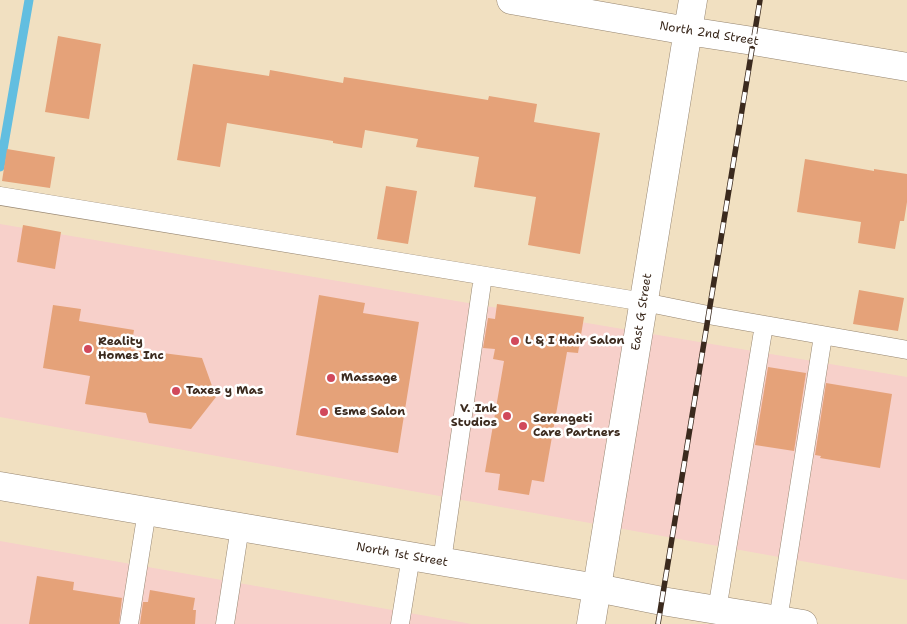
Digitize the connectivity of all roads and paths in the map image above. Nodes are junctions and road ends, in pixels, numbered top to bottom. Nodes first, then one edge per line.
1 (511, 0) edge
2 (693, 0) edge
3 (688, 31) junction
4 (907, 67) edge
5 (0, 196) edge
6 (483, 276) junction
7 (644, 302) junction
8 (764, 325) junction
9 (823, 336) junction
10 (907, 350) edge
11 (0, 486) edge
12 (146, 511) junction
13 (240, 527) junction
14 (411, 556) junction
15 (442, 561) junction
16 (597, 588) junction
17 (721, 615) edge
18 (791, 622) edge
19 (129, 624) edge
20 (225, 624) edge
21 (400, 624) edge
22 (591, 624) edge

1 - 3 street, North 2nd Street
2 - 3 street, East G Street
3 - 4 street, North 2nd Street
3 - 7 street, East G Street
5 - 6 lane
6 - 7 lane
6 - 15 lane
7 - 8 lane
7 - 16 street, East G Street
8 - 9 lane
8 - 17 lane
9 - 10 lane
9 - 18 lane
11 - 12 street, North 1st Street
12 - 13 street, North 1st Street
12 - 19 lane
13 - 14 street, North 1st Street
13 - 20 lane
14 - 15 street, North 1st Street
14 - 21 lane
15 - 16 street, North 1st Street
16 - 17 street, North 1st Street
16 - 22 street, East G Street
17 - 18 street, North 1st Street

